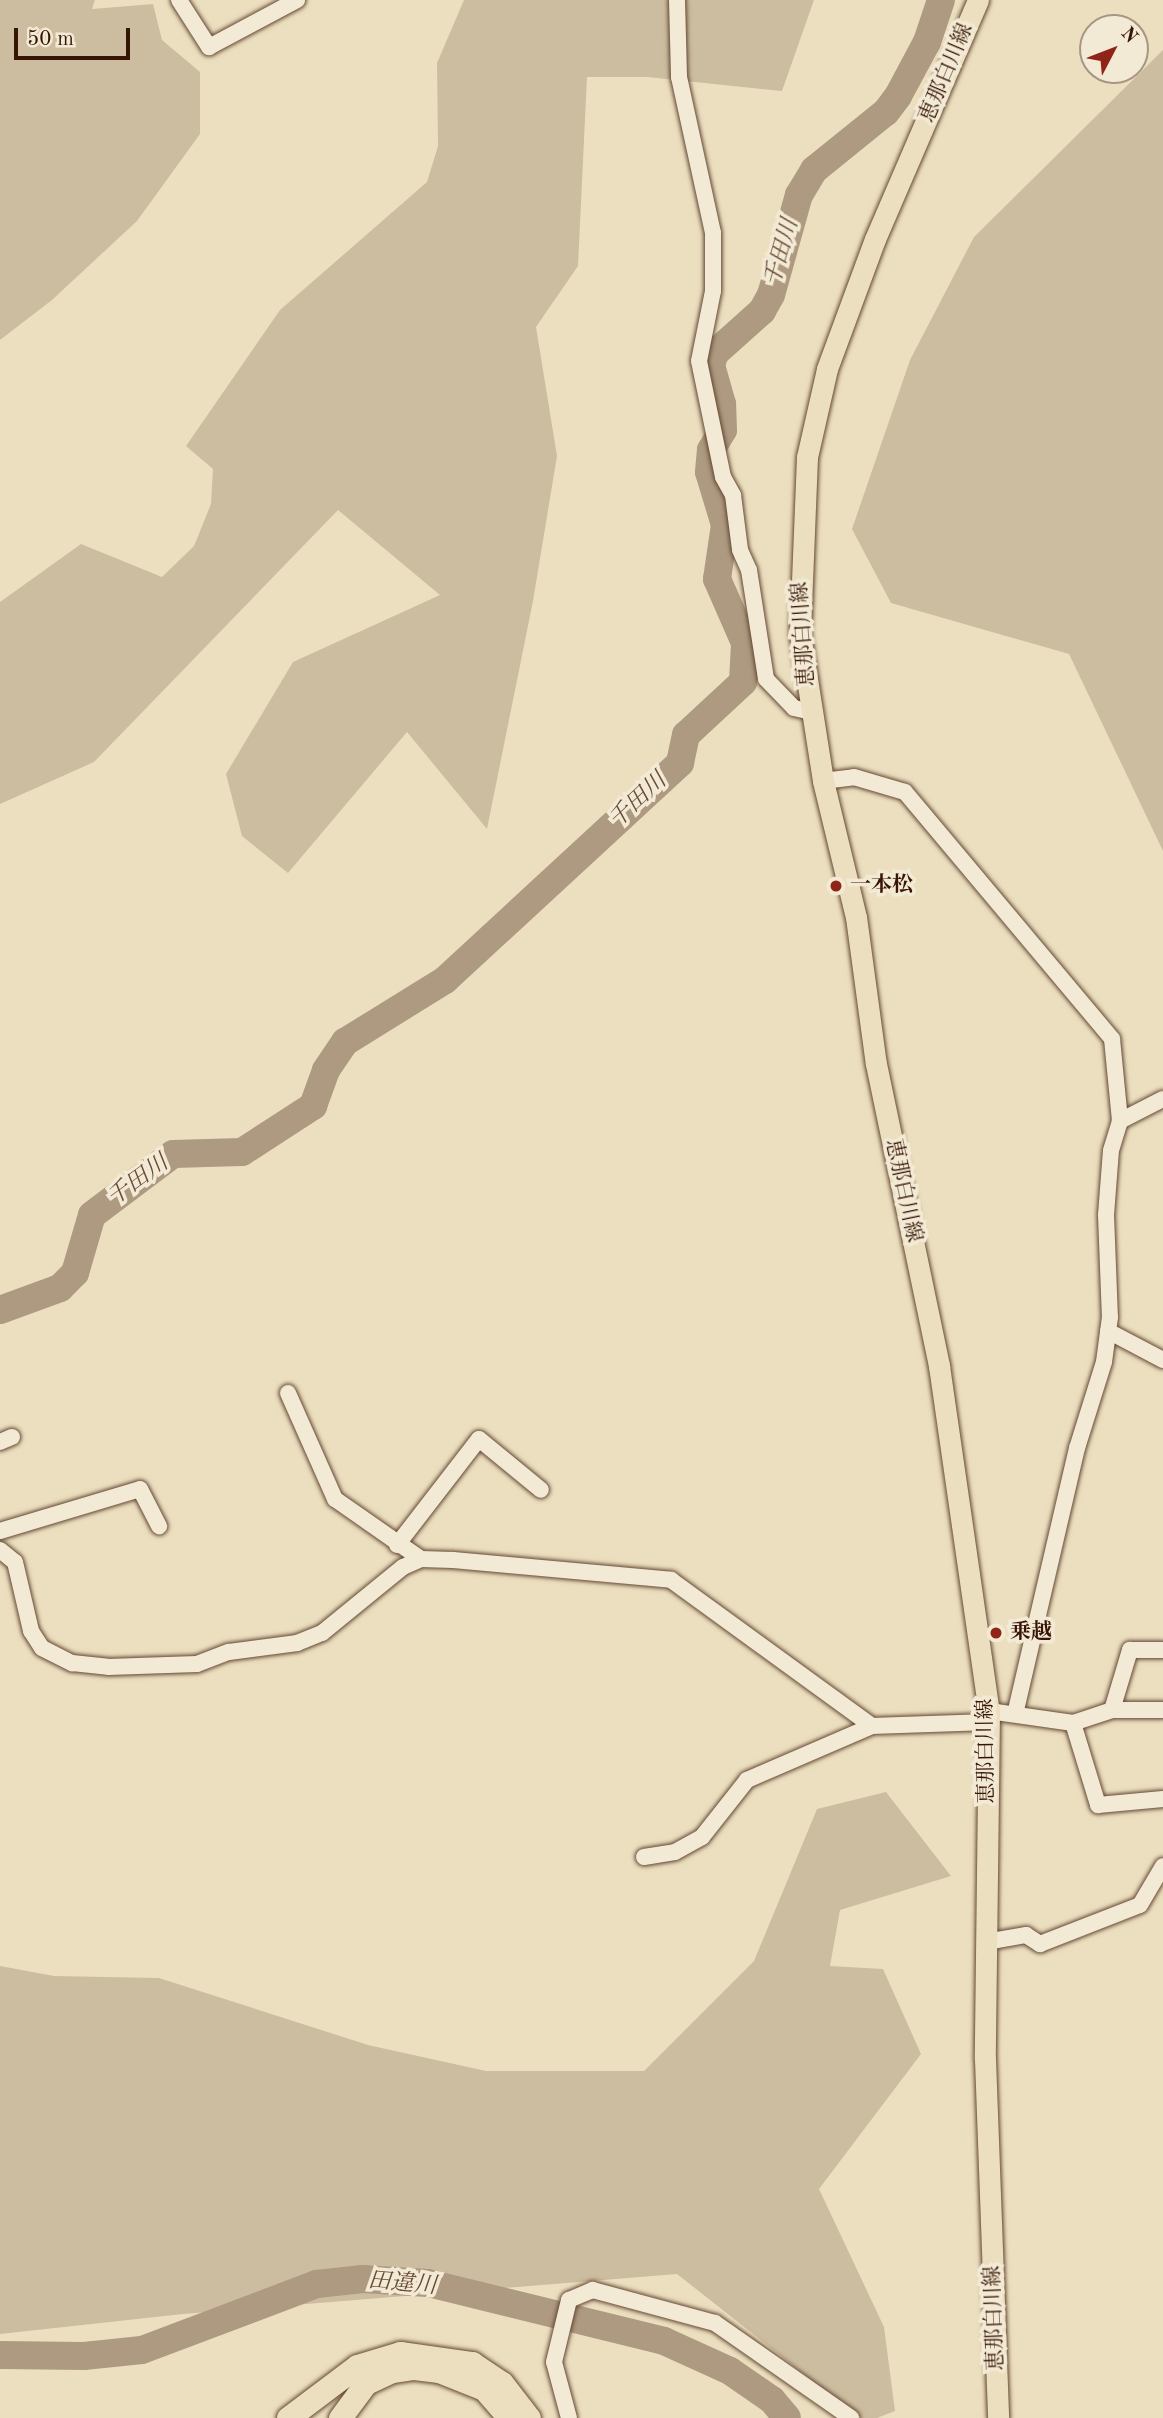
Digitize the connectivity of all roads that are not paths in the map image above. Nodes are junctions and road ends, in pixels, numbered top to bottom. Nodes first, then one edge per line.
1 (179, 0) edge
2 (298, 0) edge
3 (677, 0) edge
4 (978, 0) edge
5 (811, 712) junction
6 (823, 781) junction
7 (1163, 1100) edge
8 (1120, 1121) junction
9 (1108, 1331) junction
10 (1163, 1360) edge
11 (288, 1393) dead end
12 (541, 1490) dead end
13 (159, 1526) dead end
14 (0, 1531) edge
15 (397, 1545) junction
16 (0, 1550) edge
17 (421, 1559) junction
18 (1163, 1650) edge
19 (1112, 1710) junction
20 (1163, 1710) edge
21 (1015, 1714) junction
22 (989, 1717) junction
23 (1073, 1723) junction
24 (872, 1726) junction
25 (1163, 1799) edge
26 (643, 1857) dead end
27 (1163, 1866) edge
28 (986, 1942) junction
29 (288, 2418) edge
30 (340, 2418) edge
31 (509, 2418) edge
32 (529, 2418) edge
33 (569, 2418) edge
34 (851, 2418) edge
35 (998, 2418) edge

1 - 2 street
3 - 5 street
4 - 5 main road, 恵那白川線
5 - 6 main road, 恵那白川線
6 - 8 street
6 - 22 main road, 恵那白川線
7 - 8 street
8 - 9 street
9 - 10 street
9 - 21 street
11 - 15 street
12 - 15 street
13 - 14 street
15 - 17 street
16 - 17 street
17 - 24 street
18 - 19 street
19 - 20 street
19 - 23 street
21 - 22 street
21 - 23 street
22 - 24 street
22 - 28 main road, 恵那白川線
23 - 25 street
24 - 26 street
27 - 28 street
28 - 35 main road, 恵那白川線
29 - 32 highway
30 - 31 highway
33 - 34 street

